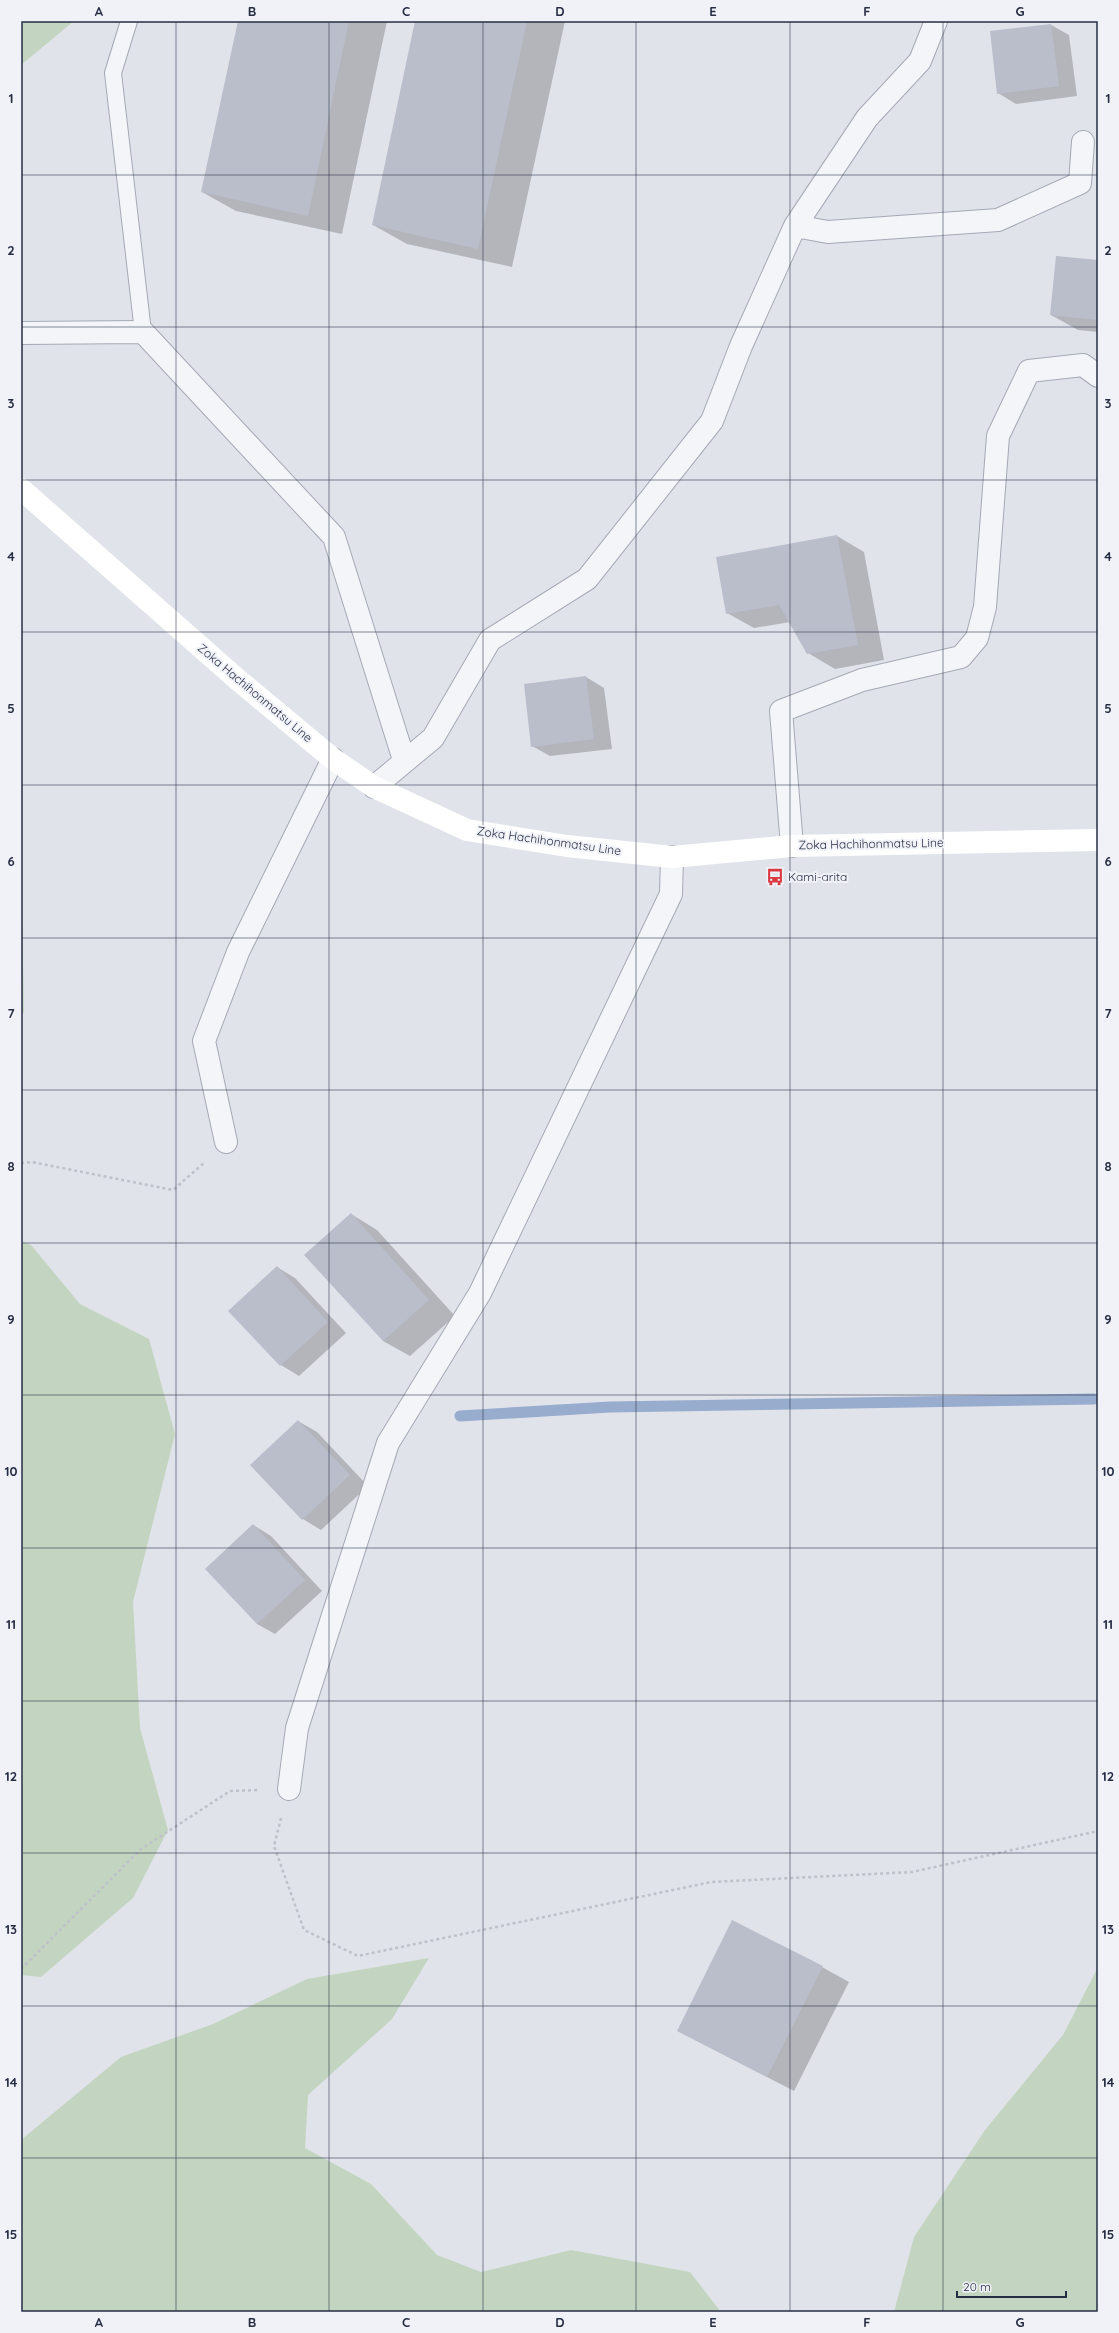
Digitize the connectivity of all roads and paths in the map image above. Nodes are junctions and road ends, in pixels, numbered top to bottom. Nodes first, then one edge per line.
1 (129, 21) edge
2 (936, 21) edge
3 (1083, 142) dead end
4 (795, 226) junction
5 (143, 332) junction
6 (21, 334) edge
7 (1098, 376) edge
8 (21, 489) edge
9 (333, 759) junction
10 (404, 760) junction
11 (374, 786) junction
12 (1098, 840) edge
13 (792, 846) junction
14 (672, 857) junction
15 (226, 1142) joint
16 (21, 1163) edge
17 (289, 1789) junction
18 (1098, 1831) edge
19 (21, 1969) edge

1 - 5 lane
2 - 4 street
3 - 4 street
4 - 10 street
5 - 6 street
5 - 10 street
7 - 13 street
8 - 9 main road, Zoka Hachihonmatsu Line
9 - 11 main road, Zoka Hachihonmatsu Line
9 - 15 street
10 - 11 street
11 - 14 main road, Zoka Hachihonmatsu Line
12 - 13 main road, Zoka Hachihonmatsu Line
13 - 14 main road, Zoka Hachihonmatsu Line
14 - 17 street
15 - 16 path
17 - 18 path
17 - 19 path

